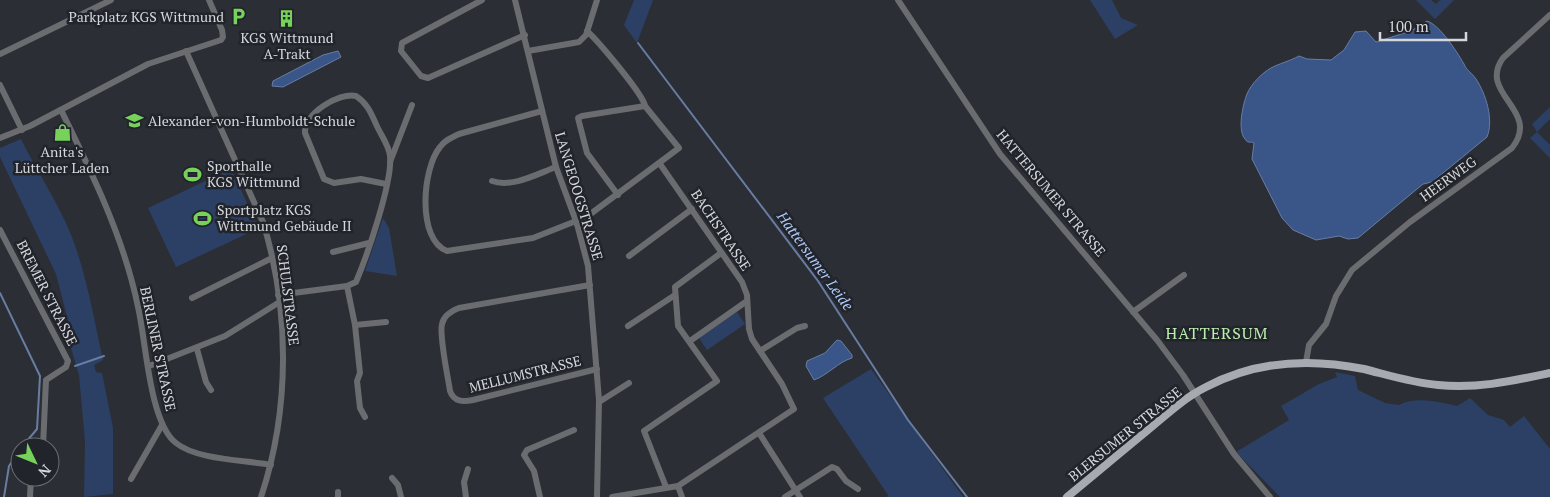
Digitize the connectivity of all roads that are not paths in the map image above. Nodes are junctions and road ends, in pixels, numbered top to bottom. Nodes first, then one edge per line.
1 (111, 0) edge
2 (209, 0) edge
3 (482, 0) edge
4 (515, 0) edge
5 (598, 0) edge
6 (898, 0) edge
7 (1550, 15) edge
8 (587, 31) junction
9 (524, 36) junction
10 (186, 51) junction
11 (528, 51) junction
12 (0, 54) edge
13 (0, 85) edge
14 (412, 105) dead end
15 (645, 106) junction
16 (61, 110) junction
17 (542, 111) junction
18 (22, 130) junction
19 (0, 138) edge
20 (390, 162) junction
21 (660, 164) junction
22 (556, 167) junction
23 (492, 181) dead end
24 (386, 184) junction
25 (618, 195) junction
26 (692, 209) junction
27 (577, 223) junction
28 (0, 230) edge
29 (369, 243) junction
30 (333, 252) dead end
31 (721, 253) junction
32 (629, 256) dead end
33 (272, 258) junction
34 (1184, 275) dead end
35 (590, 285) junction
36 (347, 286) junction
37 (675, 295) junction
38 (278, 296) junction
39 (192, 298) dead end
40 (747, 301) junction
41 (278, 303) junction
42 (1133, 312) junction
43 (386, 322) dead end
44 (355, 325) junction
45 (628, 326) dead end
46 (805, 326) dead end
47 (690, 341) junction
48 (197, 349) junction
49 (760, 352) junction
50 (1306, 362) junction
51 (149, 366) junction
52 (597, 369) junction
53 (1550, 373) edge
54 (630, 383) dead end
55 (211, 390) dead end
56 (1195, 394) junction
57 (599, 402) junction
58 (365, 417) dead end
59 (162, 425) junction
60 (574, 430) dead end
61 (759, 433) junction
62 (43, 437) edge
63 (271, 465) junction
64 (468, 469) dead end
65 (392, 478) dead end
66 (130, 480) dead end
67 (678, 486) junction
68 (666, 487) junction
69 (858, 489) dead end
70 (795, 490) junction
71 (621, 496) edge
72 (261, 497) edge
73 (401, 497) edge
74 (466, 497) edge
75 (540, 497) edge
76 (597, 497) edge
77 (612, 497) edge
78 (682, 497) edge
79 (785, 497) edge
80 (800, 497) edge
81 (1067, 497) edge
82 (1270, 497) edge

1 - 12 street
2 - 10 street
3 - 9 street
4 - 9 street, LANGEOOGSTRASSE
5 - 8 street
6 - 42 street, HATTERSUMER STRASSE
7 - 50 street, HEERWEG
8 - 11 street
8 - 15 street
9 - 11 street, LANGEOOGSTRASSE
10 - 16 street
10 - 33 street, SCHULSTRASSE
11 - 17 street, LANGEOOGSTRASSE
13 - 18 street
14 - 20 street
15 - 21 street
15 - 25 street
16 - 18 street
16 - 51 street, BERLINER STRASSE
17 - 22 street, LANGEOOGSTRASSE
17 - 27 street
18 - 19 street
20 - 24 street
20 - 24 street
21 - 25 street
21 - 26 street, BACHSTRASSE
22 - 23 street
22 - 27 street, LANGEOOGSTRASSE
24 - 29 street
25 - 27 street
26 - 31 street, BACHSTRASSE
26 - 32 street
27 - 35 street, LANGEOOGSTRASSE
28 - 62 street, BREMER STRASSE
29 - 30 street
29 - 36 street
31 - 37 street
31 - 40 street, BACHSTRASSE
33 - 38 street, SCHULSTRASSE
33 - 39 street
34 - 42 street
35 - 52 street, LANGEOOGSTRASSE
35 - 52 street, MELLUMSTRASSE
36 - 38 street
36 - 44 street
37 - 45 street
37 - 47 street
38 - 41 street, SCHULSTRASSE
40 - 47 street
40 - 49 street, BACHSTRASSE
41 - 48 street
41 - 63 street, SCHULSTRASSE
42 - 56 street, HATTERSUMER STRASSE
43 - 44 street
44 - 58 street
46 - 49 street
47 - 68 street
48 - 51 street
48 - 55 street
49 - 61 street, BACHSTRASSE
50 - 53 main road, BLERSUMER STRASSE
50 - 56 main road, BLERSUMER STRASSE
51 - 59 street, BERLINER STRASSE
52 - 57 street, LANGEOOGSTRASSE
54 - 57 street
56 - 81 main road, BLERSUMER STRASSE
56 - 82 street, HATTERSUMER STRASSE
57 - 76 street, LANGEOOGSTRASSE
59 - 63 street, BERLINER STRASSE
59 - 66 street
60 - 75 street
61 - 67 street, BACHSTRASSE
61 - 70 street
63 - 72 street, SCHULSTRASSE
64 - 74 street
65 - 73 street
67 - 68 street, BACHSTRASSE
67 - 78 street
68 - 71 street, BACHSTRASSE
69 - 70 street
70 - 79 street
70 - 80 street
71 - 77 street, BACHSTRASSE

